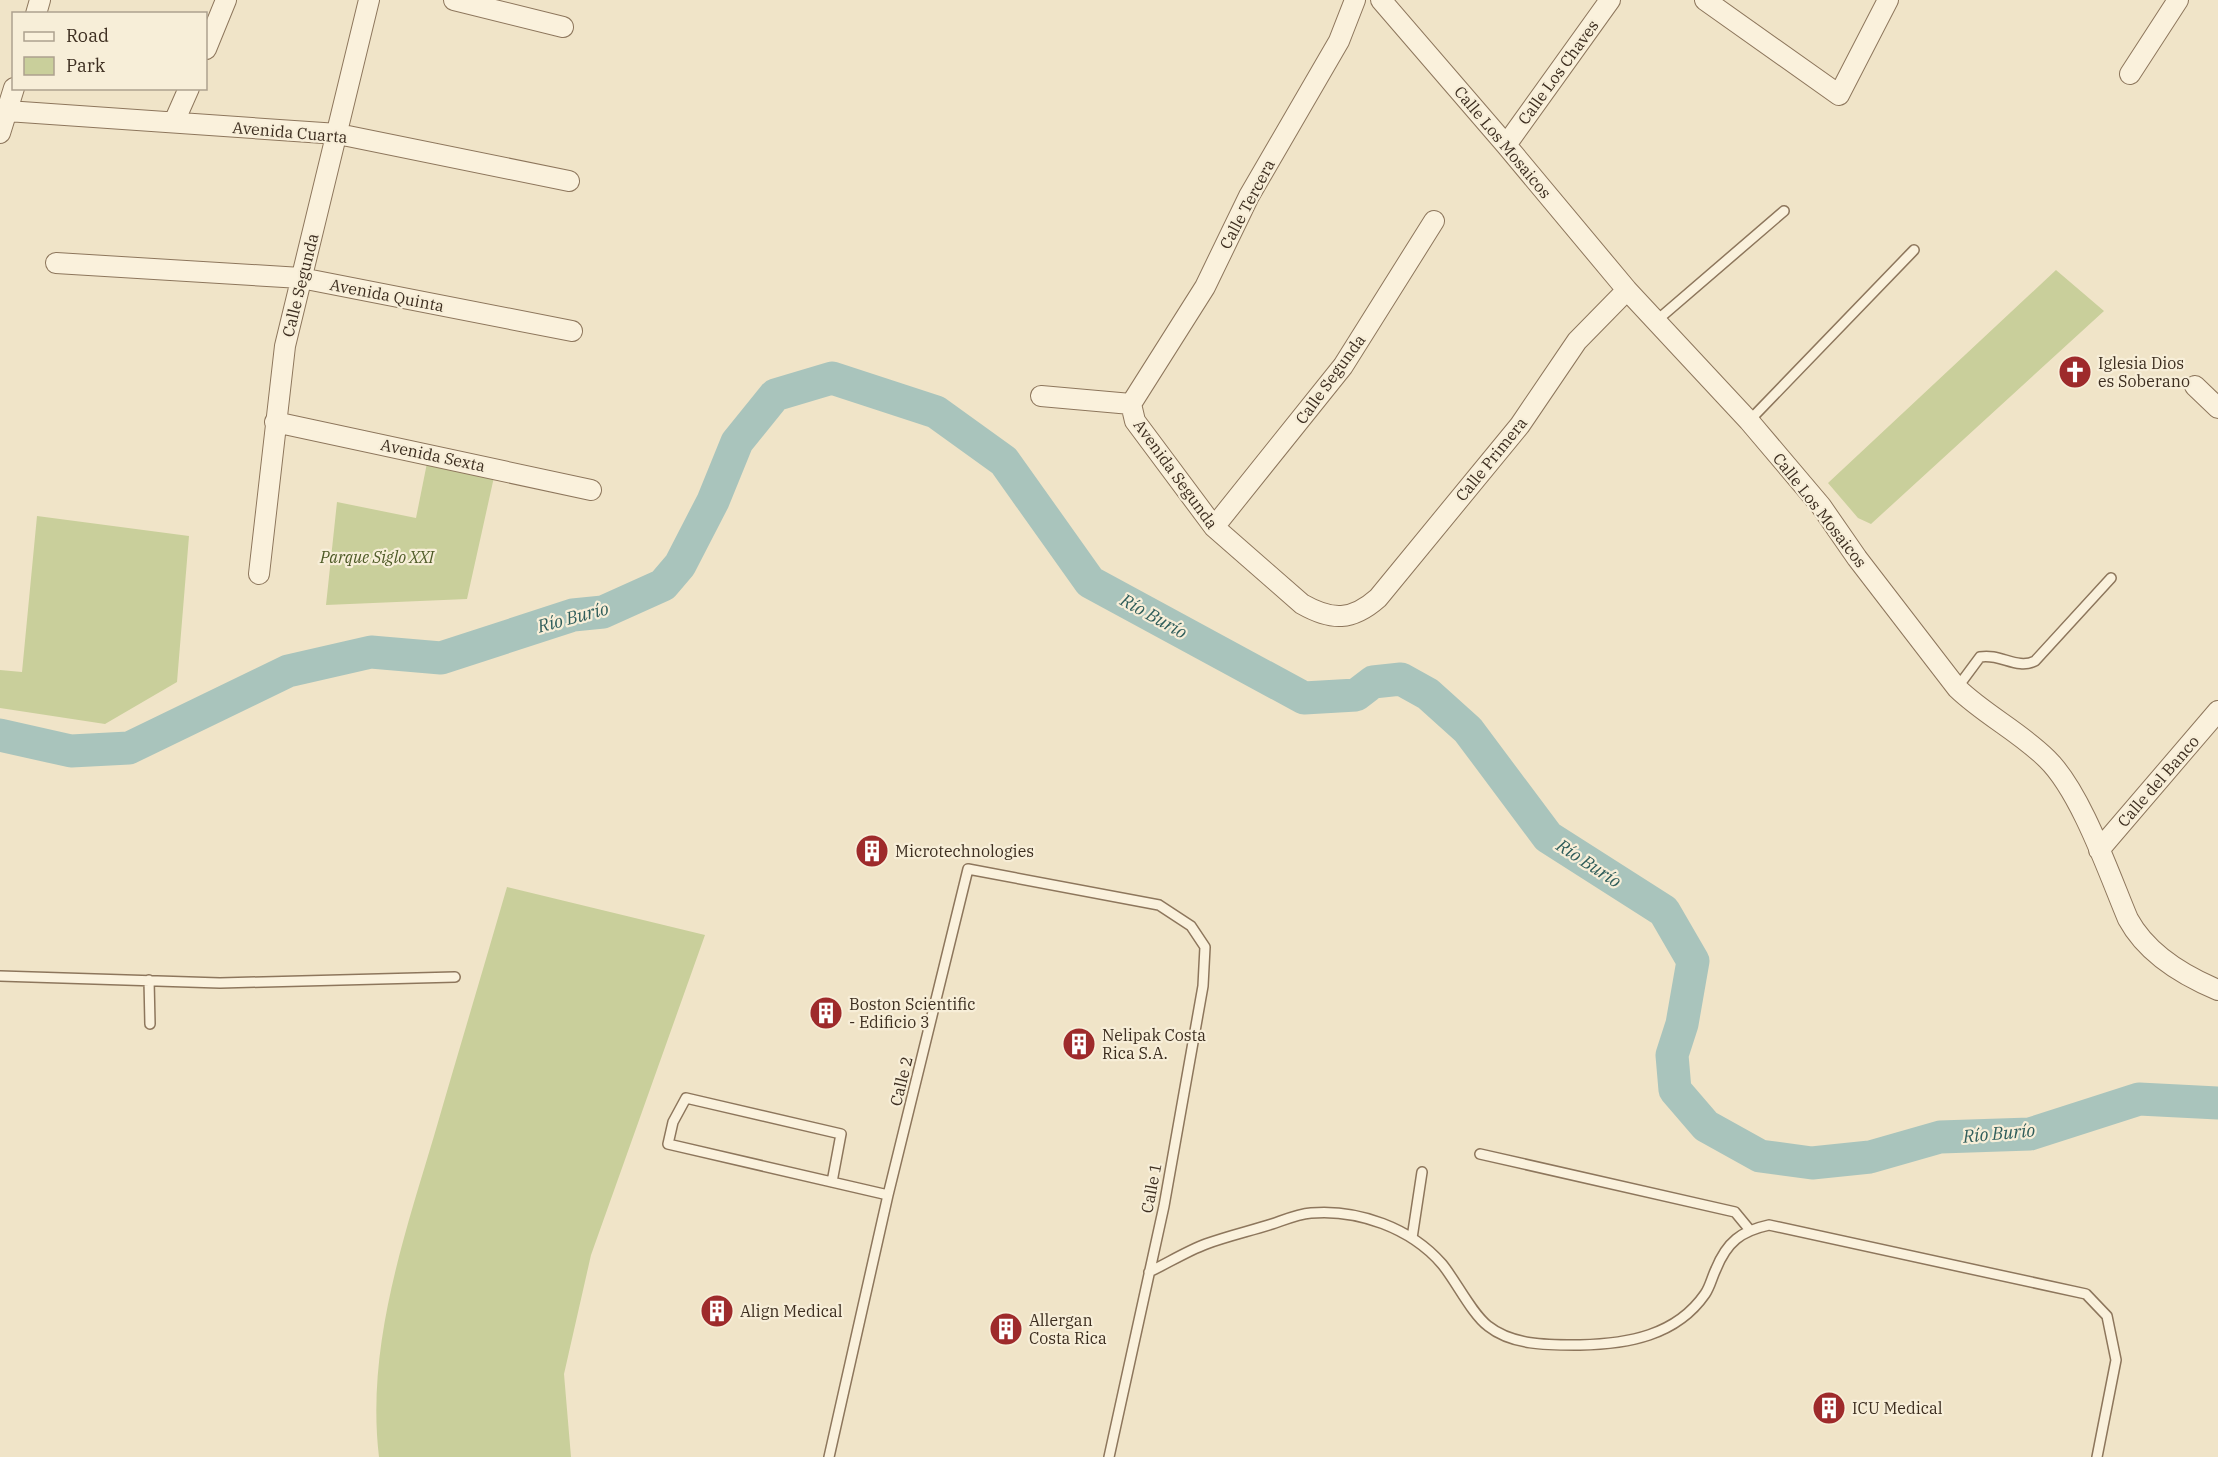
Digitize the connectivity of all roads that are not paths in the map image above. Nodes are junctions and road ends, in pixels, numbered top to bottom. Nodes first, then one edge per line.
1 (226, 0) edge
2 (369, 0) edge
3 (454, 0) edge
4 (1355, 0) edge
5 (1381, 0) edge
6 (1610, 0) edge
7 (1706, 0) edge
8 (1888, 0) edge
9 (2178, 0) edge
10 (563, 27) dead end
11 (207, 47) edge
12 (2130, 74) dead end
13 (13, 90) edge
14 (188, 90) edge
15 (7, 111) junction
16 (174, 122) junction
17 (0, 133) edge
18 (338, 134) junction
19 (1506, 145) junction
20 (569, 181) dead end
21 (1784, 211) dead end
22 (1434, 221) dead end
23 (1914, 250) dead end
24 (56, 263) dead end
25 (301, 278) junction
26 (1627, 290) junction
27 (1655, 322) junction
28 (572, 331) dead end
29 (2195, 386) dead end
30 (1041, 396) dead end
31 (1131, 404) junction
32 (2218, 408) edge
33 (1749, 421) junction
34 (275, 422) junction
35 (591, 490) dead end
36 (1214, 527) junction
37 (259, 574) dead end
38 (2111, 578) dead end
39 (1345, 616) joint
40 (1957, 688) junction
41 (2218, 711) edge
42 (2099, 850) junction
43 (1191, 926) joint
44 (0, 976) edge
45 (454, 977) dead end
46 (149, 980) junction
47 (2218, 990) edge
48 (150, 1024) dead end
49 (1480, 1154) dead end
50 (1422, 1172) dead end
51 (832, 1182) junction
52 (888, 1195) junction
53 (1749, 1229) junction
54 (1413, 1238) junction
55 (1149, 1272) junction
56 (829, 1457) edge
57 (1109, 1457) edge
58 (2097, 1457) edge

1 - 11 street
2 - 18 street, Calle Segunda
3 - 10 street
4 - 31 street, Calle Tercera
5 - 19 street, Calle Los Mosaicos
6 - 19 street, Calle Los Chaves
7 - 8 street
9 - 12 street
13 - 15 street
14 - 16 street
15 - 16 street, Avenida Cuarta
15 - 17 street
16 - 18 street, Avenida Cuarta
18 - 20 street, Avenida Cuarta
18 - 25 street, Calle Segunda
19 - 26 street, Calle Los Mosaicos
21 - 27 lane
22 - 36 street, Calle Segunda
23 - 33 lane
24 - 25 street, Avenida Quinta
25 - 28 street, Avenida Quinta
25 - 34 street, Calle Segunda
26 - 27 street, Calle Los Mosaicos
26 - 39 street, Calle Primera
27 - 33 street, Calle Los Mosaicos
29 - 32 street
30 - 31 street
31 - 36 street, Avenida Segunda
33 - 40 street, Calle Los Mosaicos
34 - 35 street, Avenida Sexta
34 - 37 street, Calle Segunda
36 - 39 street, Avenida Segunda
38 - 40 lane
40 - 42 street, Calle Los Mosaicos
41 - 42 street, Calle del Banco
42 - 47 street, Calle Los Mosaicos
43 - 52 lane, Calle 2
43 - 55 lane, Calle 1
44 - 46 lane
45 - 46 lane
46 - 48 lane
49 - 53 lane
50 - 54 lane
51 - 51 lane
51 - 52 lane
52 - 56 lane, Calle 2
53 - 54 lane
53 - 58 lane
54 - 55 lane
55 - 57 lane, Calle 1

